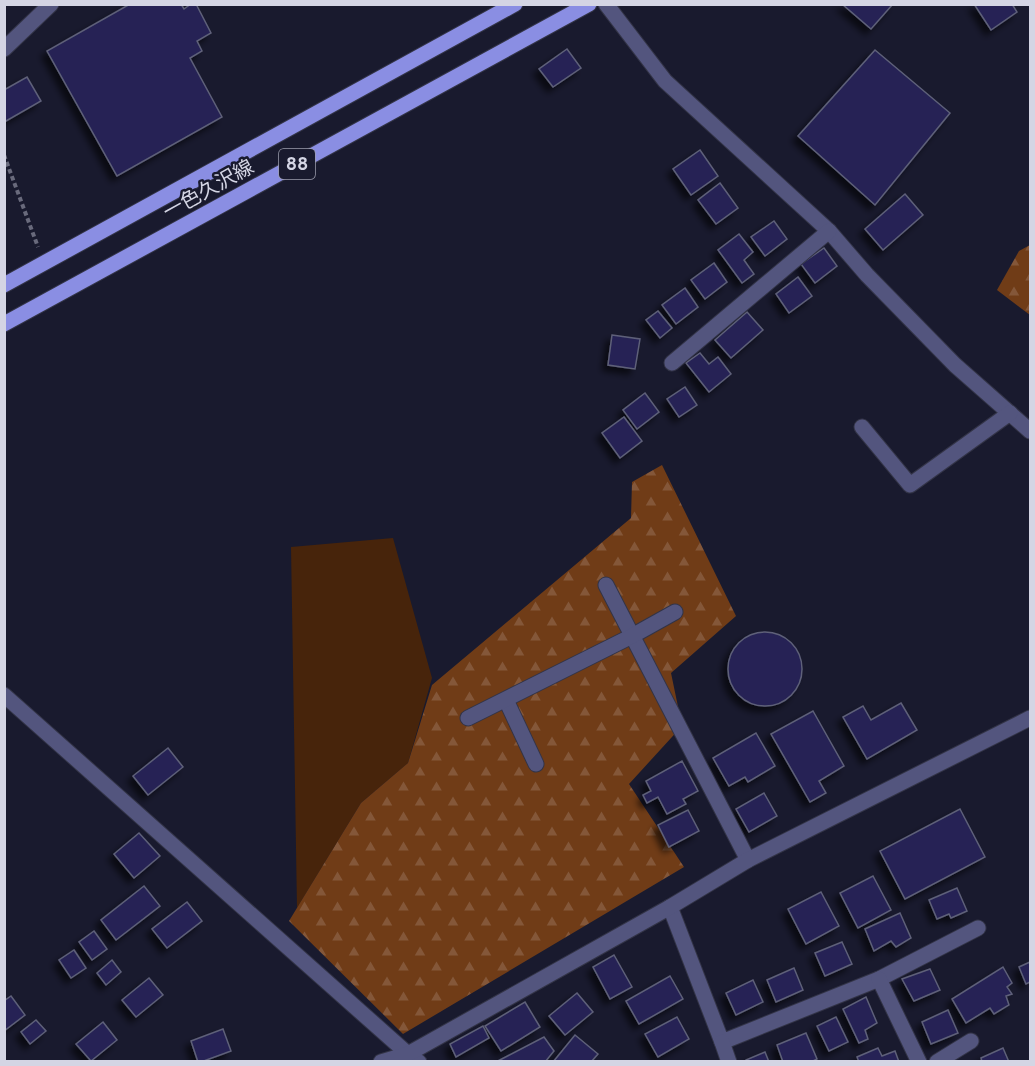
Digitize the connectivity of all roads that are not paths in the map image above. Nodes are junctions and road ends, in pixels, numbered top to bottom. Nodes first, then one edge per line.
1 (51, 4) edge
2 (515, 4) edge
3 (589, 4) edge
4 (606, 4) edge
5 (4, 49) edge
6 (829, 231) junction
7 (4, 285) edge
8 (4, 324) edge
9 (672, 363) dead end
10 (1010, 413) junction
11 (862, 427) dead end
12 (1030, 431) edge
13 (606, 585) dead end
14 (675, 612) dead end
15 (633, 636) junction
16 (4, 695) edge
17 (506, 700) junction
18 (468, 718) dead end
19 (1030, 718) edge
20 (536, 764) dead end
21 (748, 861) junction
22 (669, 907) junction
23 (978, 928) dead end
24 (879, 978) junction
25 (970, 1041) dead end
26 (722, 1042) junction
27 (413, 1058) edge
28 (381, 1062) edge
29 (729, 1062) edge
30 (919, 1062) edge
31 (937, 1062) edge

1 - 5 street
2 - 7 main road, 一色久沢線 / 88
3 - 8 main road, 一色久沢線 / 88
4 - 6 street
6 - 9 street
6 - 10 street
10 - 11 street
10 - 12 street
13 - 15 street
14 - 15 street
15 - 17 street
15 - 21 street
16 - 27 street
17 - 18 street
17 - 20 street
19 - 21 street
21 - 22 street
22 - 26 street
22 - 27 street
23 - 24 street
24 - 26 street
24 - 30 street
25 - 31 street
26 - 29 street
27 - 28 street

